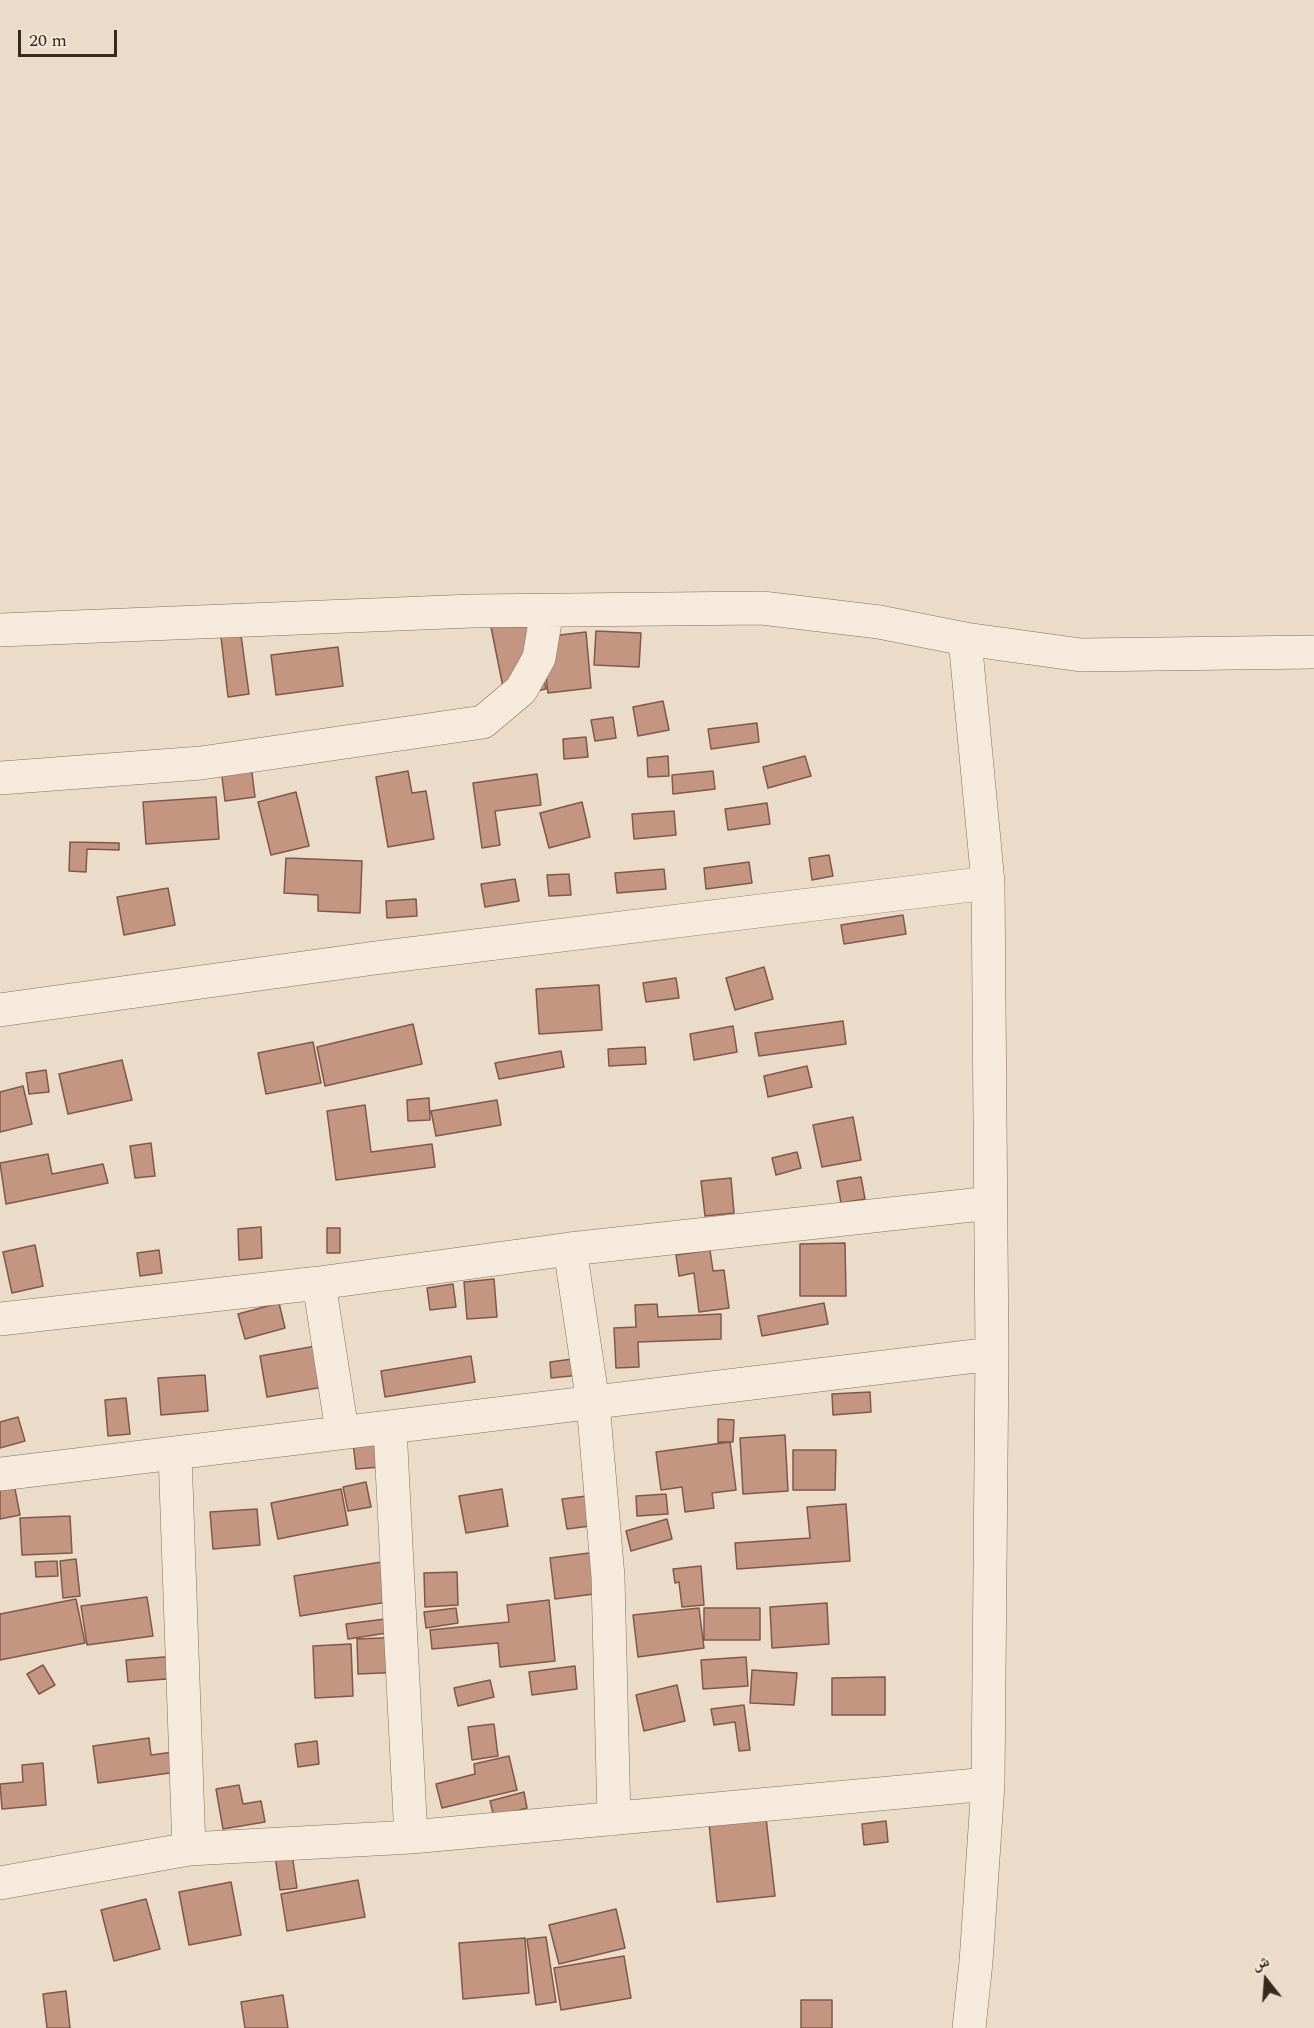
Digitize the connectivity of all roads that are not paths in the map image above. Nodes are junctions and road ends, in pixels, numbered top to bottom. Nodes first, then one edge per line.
1 (547, 610) junction
2 (0, 630) edge
3 (965, 639) junction
4 (1314, 652) edge
5 (0, 778) edge
6 (988, 883) junction
7 (0, 1010) edge
8 (991, 1203) junction
9 (570, 1249) junction
10 (319, 1283) junction
11 (0, 1319) edge
12 (992, 1354) junction
13 (593, 1402) junction
14 (390, 1428) junction
15 (342, 1431) junction
16 (175, 1454) junction
17 (0, 1474) edge
18 (988, 1784) junction
19 (614, 1819) junction
20 (411, 1837) junction
21 (189, 1849) junction
22 (0, 1883) edge
23 (969, 2028) edge

1 - 2 street
1 - 3 street
1 - 5 street
3 - 4 street
3 - 6 street
6 - 7 street
6 - 8 street
8 - 9 street
8 - 12 street
9 - 10 street
9 - 13 street
10 - 11 street
10 - 15 street
12 - 13 street
12 - 18 street
13 - 14 street
13 - 19 street
14 - 15 street
14 - 20 street
15 - 16 street
16 - 17 street
16 - 21 street
18 - 19 street
18 - 23 street
19 - 20 street
20 - 21 street
21 - 22 street

